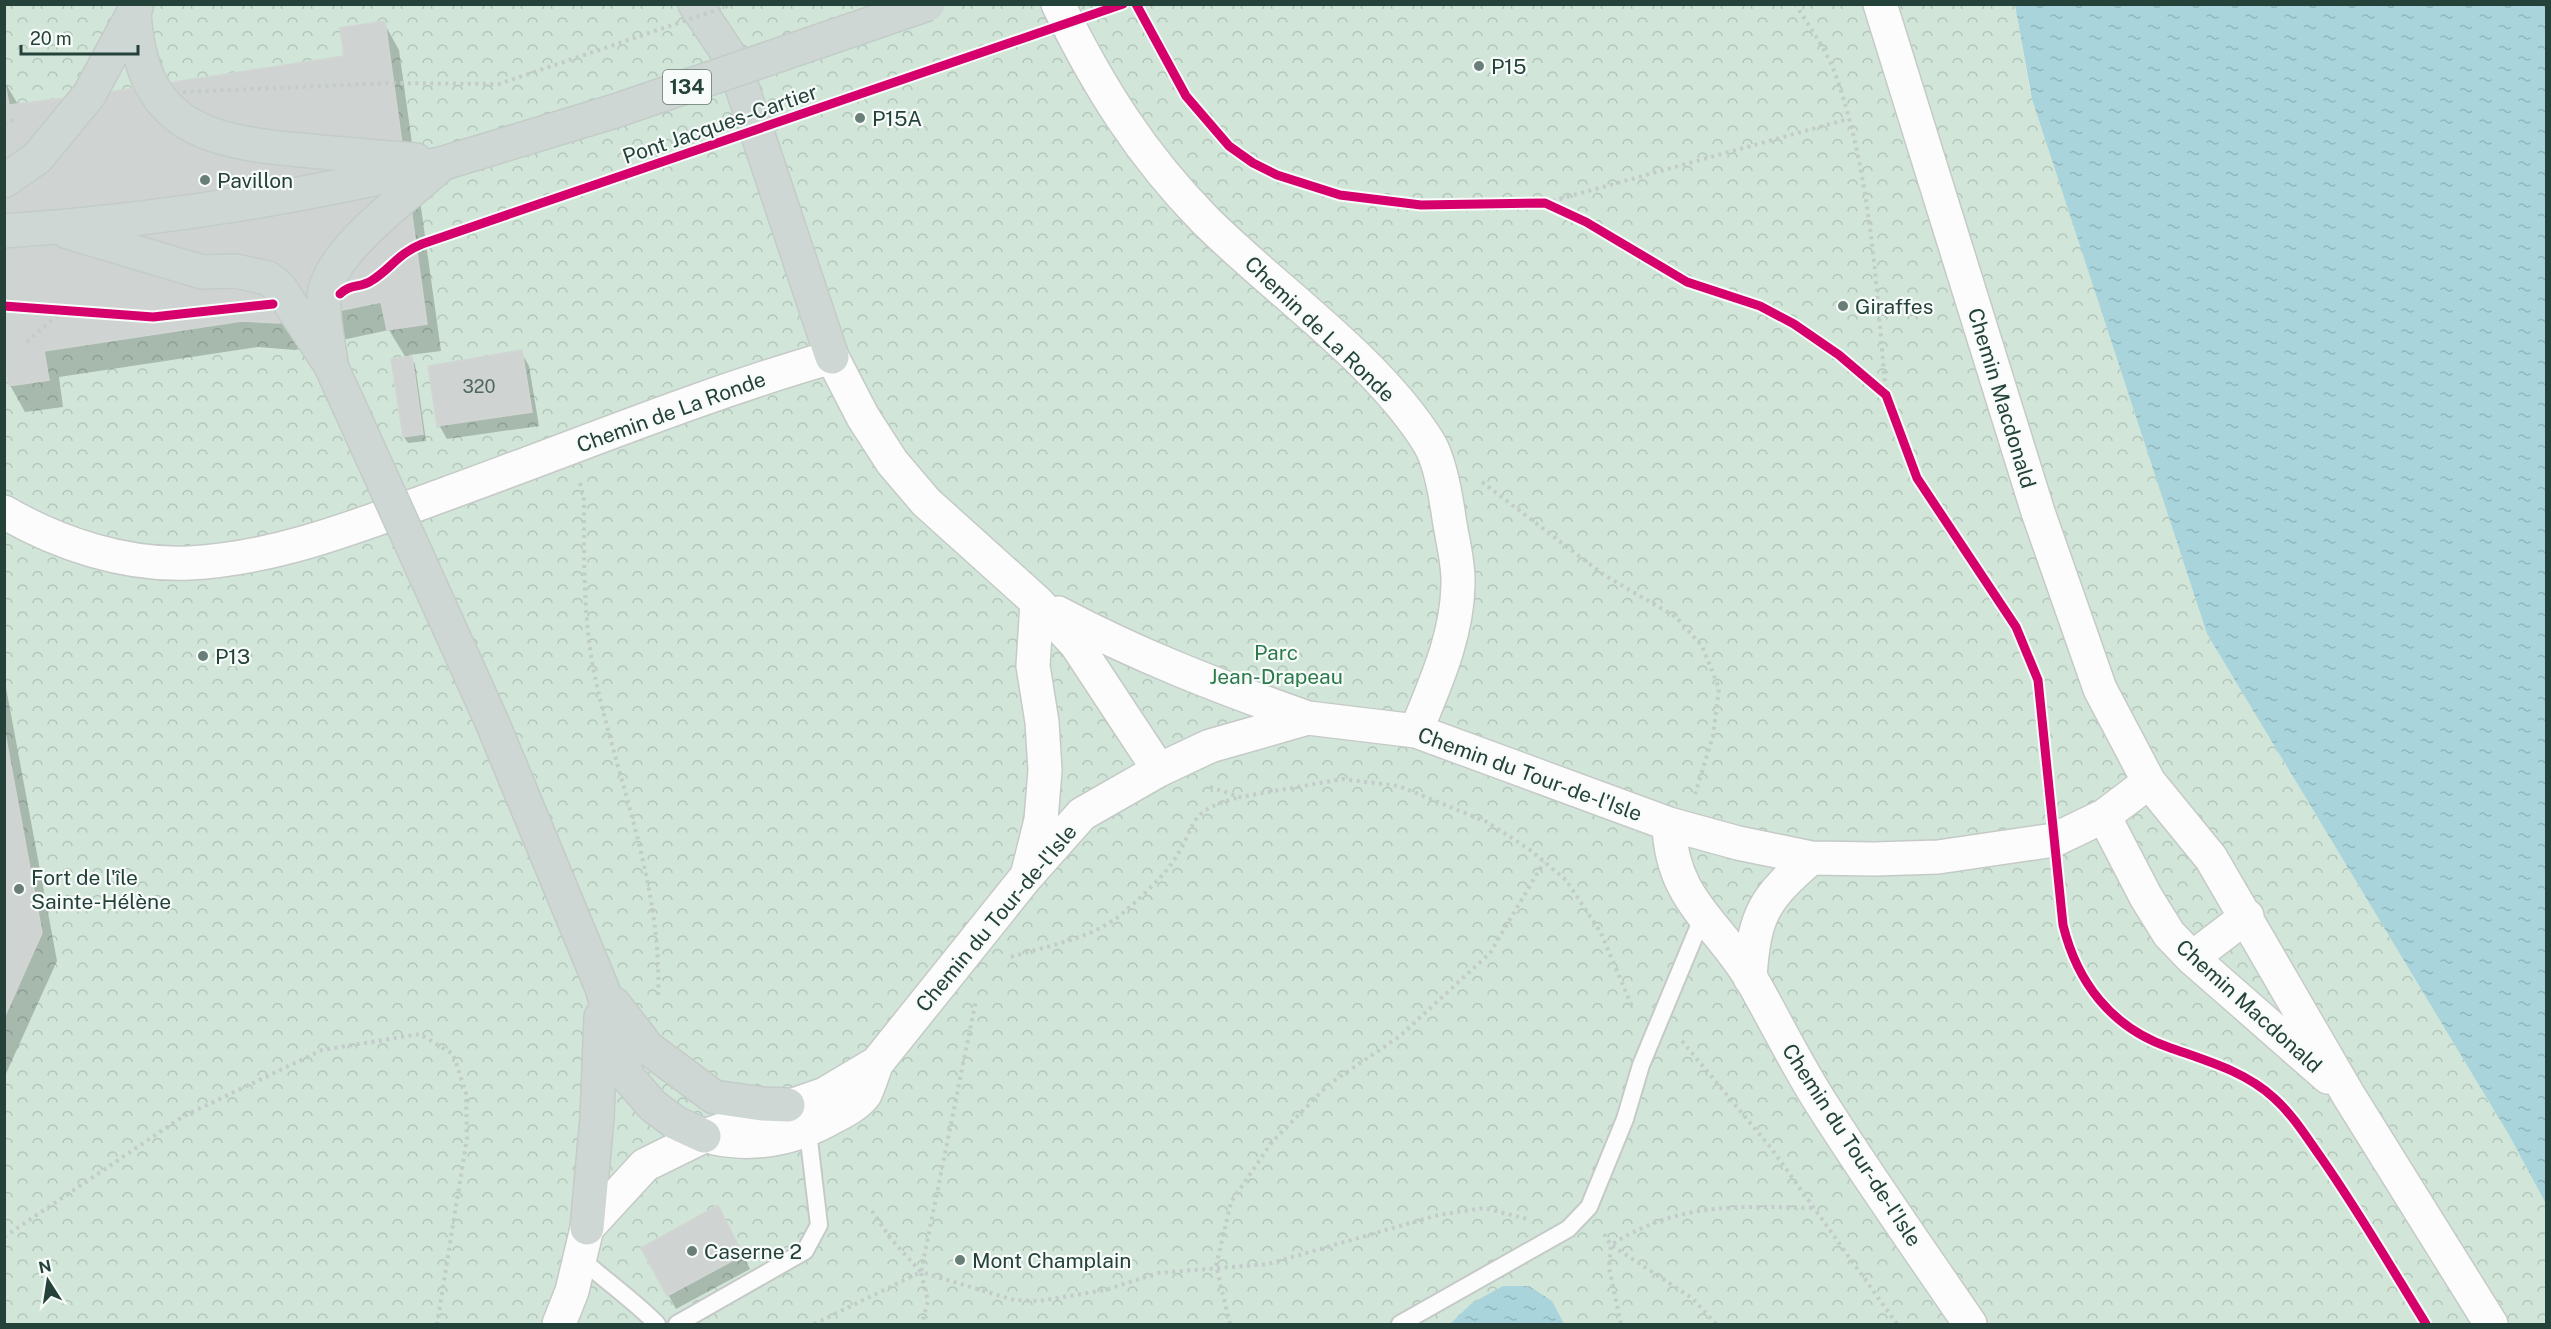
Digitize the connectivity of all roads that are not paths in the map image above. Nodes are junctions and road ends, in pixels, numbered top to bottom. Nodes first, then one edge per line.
1 (695, 4) edge
2 (928, 4) edge
3 (1058, 4) edge
4 (1880, 4) edge
5 (136, 8) edge
6 (444, 163) junction
7 (4, 181) edge
8 (52, 228) junction
9 (4, 231) edge
10 (832, 357) junction
11 (331, 366) junction
12 (4, 512) edge
13 (1038, 602) junction
14 (1308, 718) junction
15 (1416, 731) junction
16 (1159, 770) junction
17 (2150, 782) junction
18 (2104, 816) junction
19 (1669, 824) junction
20 (1811, 858) junction
21 (1026, 877) junction
22 (1703, 916) junction
23 (2247, 916) junction
24 (2192, 958) junction
25 (1750, 978) junction
26 (602, 988) junction
27 (877, 1063) junction
28 (2349, 1096) junction
29 (788, 1105) junction
30 (808, 1132) junction
31 (704, 1136) junction
32 (584, 1243) junction
33 (559, 1324) edge
34 (657, 1324) edge
35 (677, 1324) edge
36 (1400, 1324) edge
37 (1970, 1324) edge
38 (2491, 1324) edge

1 - 10 main road
2 - 6 main road, 134, bridge
3 - 15 street, Chemin de La Ronde
4 - 17 street, Chemin Macdonald
5 - 6 main road
5 - 7 main road
6 - 8 main road, 134
6 - 11 main road
8 - 9 main road, 134
8 - 11 main road
10 - 12 street, Chemin de La Ronde
10 - 13 street
11 - 26 main road, bridge
13 - 14 street
13 - 16 street
13 - 21 street
14 - 15 street, Chemin du Tour-de-l'Isle
14 - 16 street, Chemin du Tour-de-l'Isle
15 - 19 street, Chemin du Tour-de-l'Isle
16 - 21 street, Chemin du Tour-de-l'Isle
17 - 18 street
17 - 23 street, Chemin Macdonald
18 - 20 street
18 - 24 street, Chemin Macdonald
19 - 20 street
19 - 22 street, Chemin du Tour-de-l'Isle
20 - 25 street
21 - 27 street, Chemin du Tour-de-l'Isle
22 - 25 street, Chemin du Tour-de-l'Isle
22 - 36 lane
23 - 24 street
23 - 28 street, Chemin Macdonald
24 - 28 street, Chemin Macdonald
25 - 37 street, Chemin du Tour-de-l'Isle
26 - 29 main road
26 - 31 main road
26 - 32 main road
27 - 29 street, Chemin du Tour-de-l'Isle
27 - 30 street
28 - 38 street, Chemin Macdonald
29 - 31 street, Chemin du Tour-de-l'Isle
30 - 31 street
30 - 35 lane
31 - 32 street, Chemin du Tour-de-l'Isle
32 - 33 street, Chemin du Tour-de-l'Isle
32 - 34 lane

